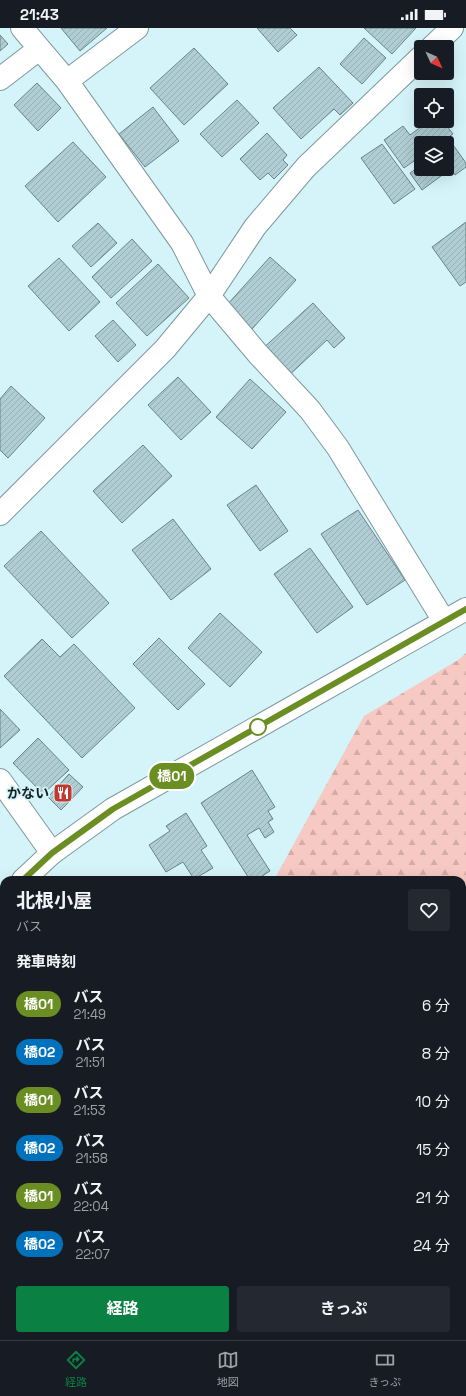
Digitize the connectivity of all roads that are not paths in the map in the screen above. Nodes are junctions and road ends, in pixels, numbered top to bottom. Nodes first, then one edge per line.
1 (22, 28) edge
2 (138, 28) edge
3 (452, 28) edge
4 (439, 40) edge
5 (39, 49) junction
6 (414, 64) edge
7 (0, 79) edge
8 (67, 81) junction
9 (209, 296) junction
10 (0, 514) edge
11 (466, 609) edge
12 (444, 621) junction
13 (0, 780) edge
14 (52, 853) junction
15 (27, 876) edge

1 - 5 main road
2 - 8 main road
3 - 4 main road
5 - 7 main road
5 - 8 main road
6 - 9 main road
8 - 9 main road
9 - 10 main road
9 - 12 main road
11 - 12 main road
12 - 14 main road
13 - 14 main road
14 - 15 main road

